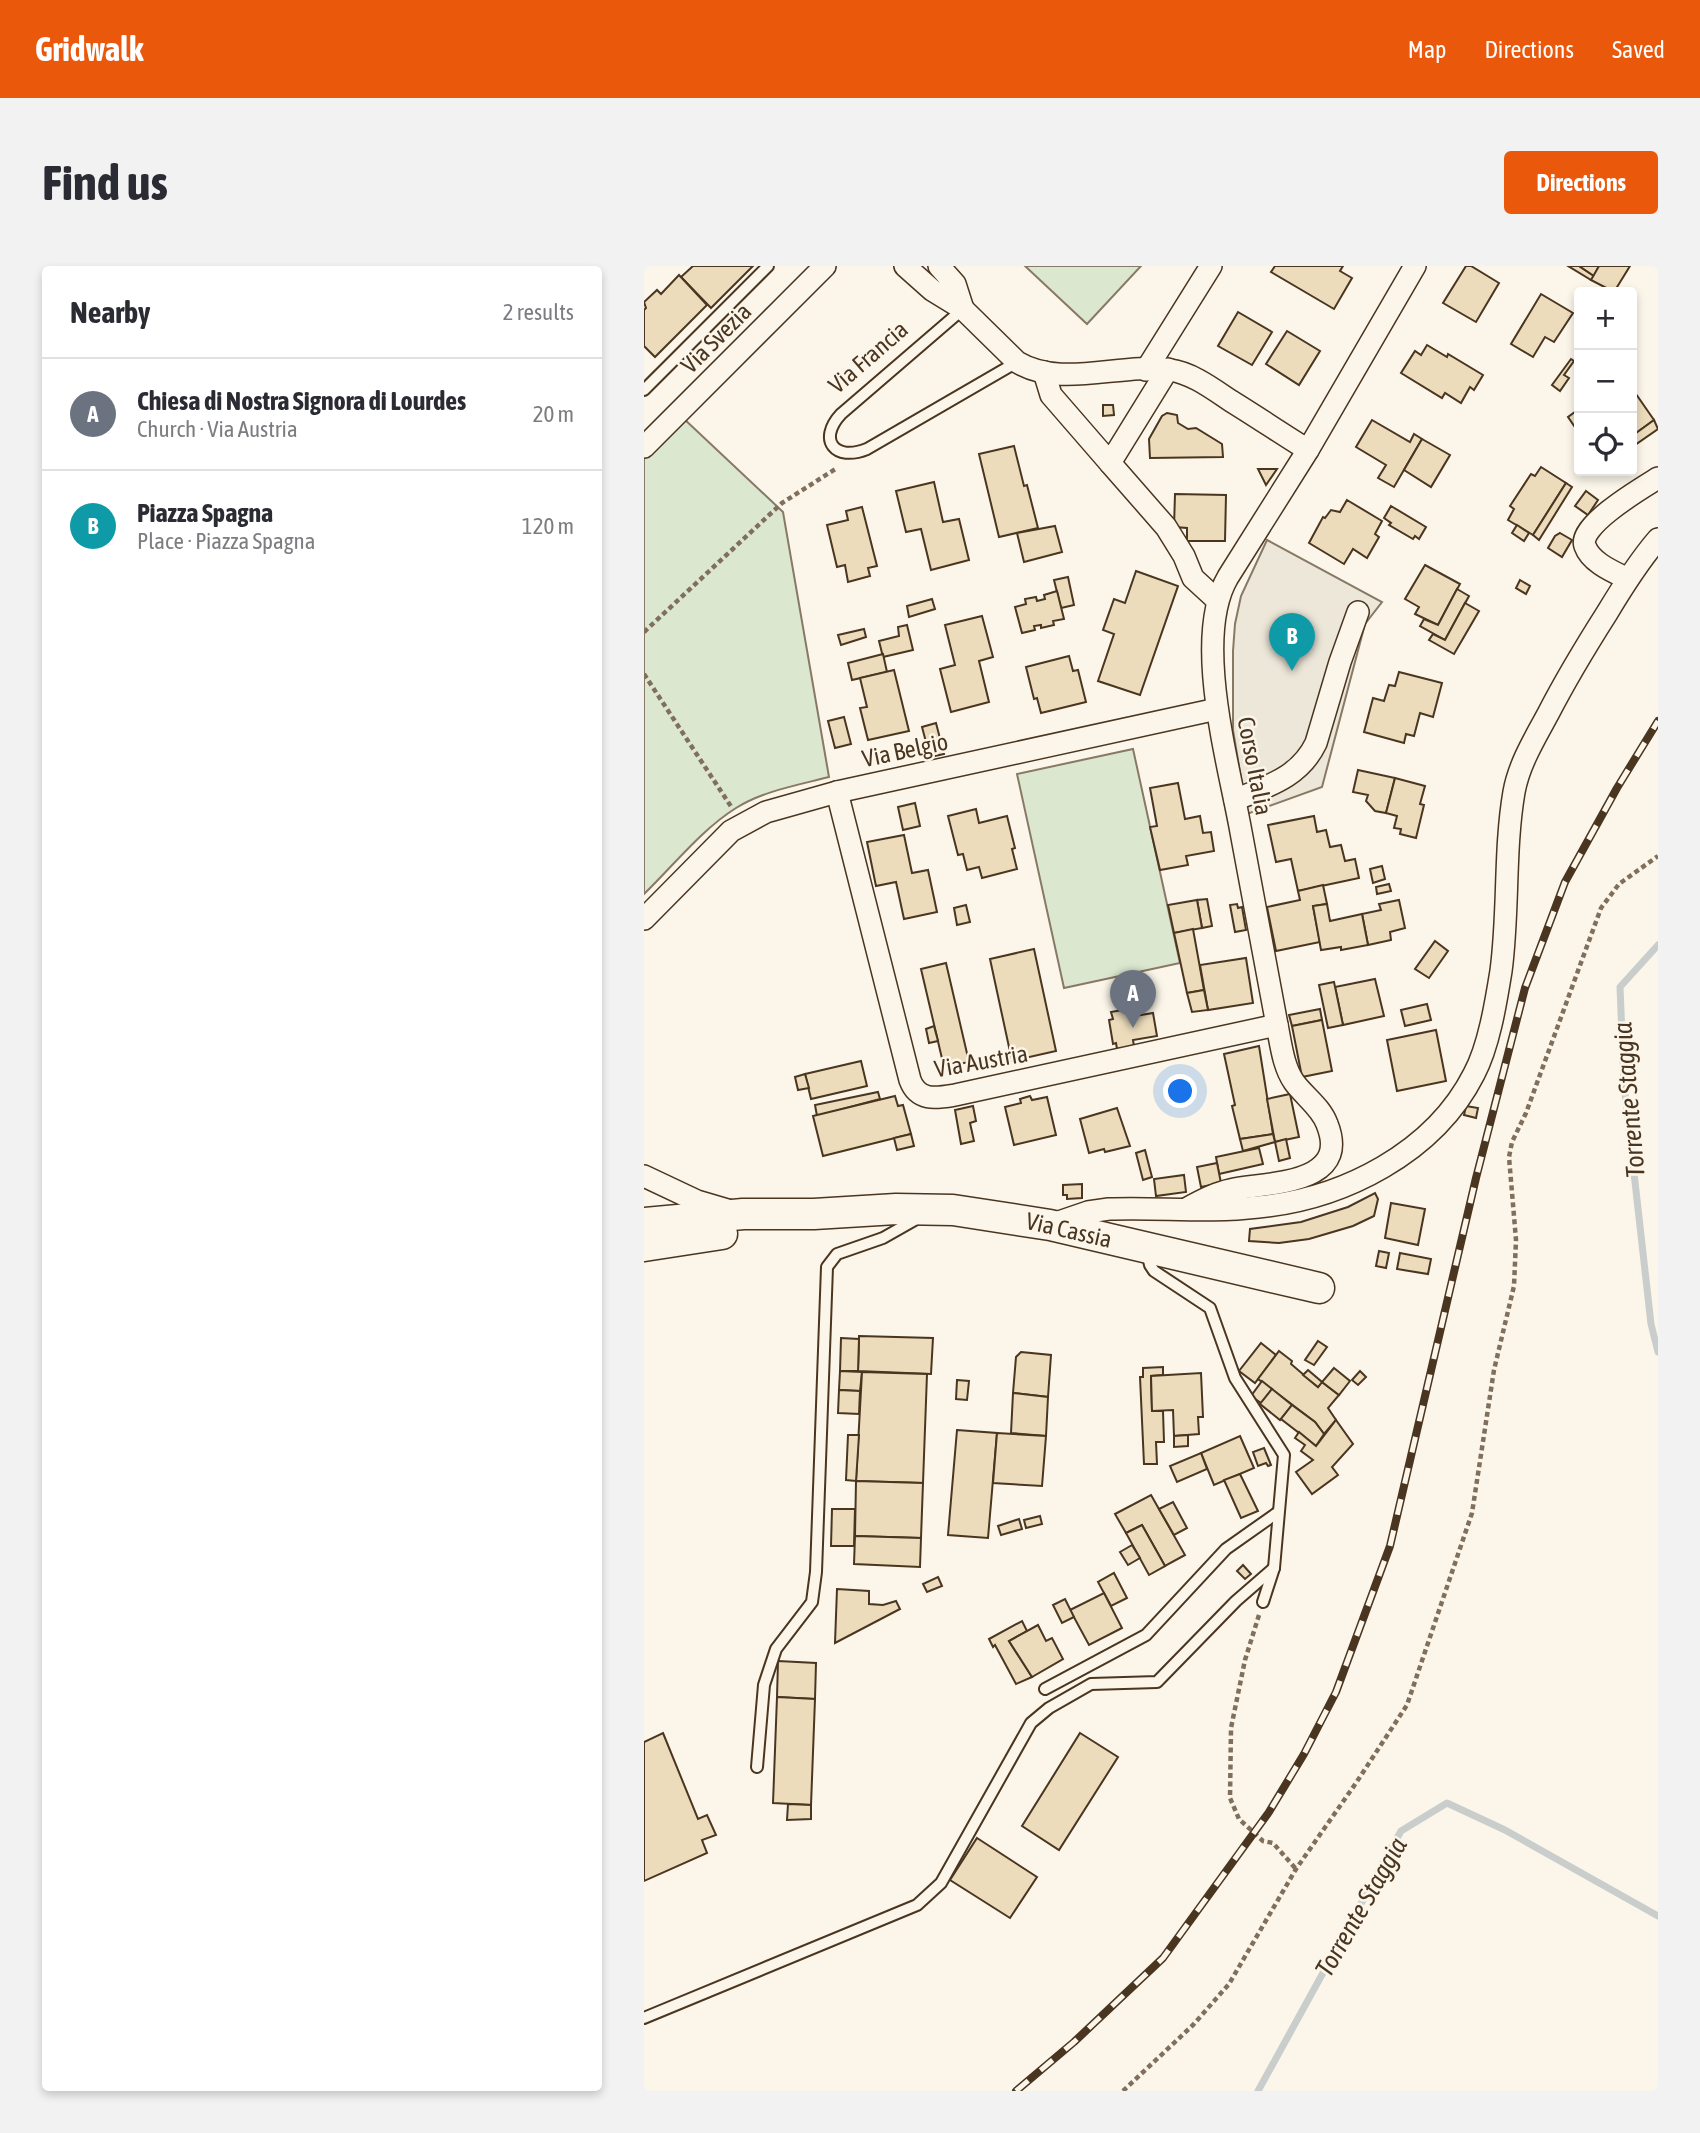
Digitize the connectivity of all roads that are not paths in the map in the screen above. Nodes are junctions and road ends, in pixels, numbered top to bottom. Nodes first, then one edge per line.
1 (825, 266) edge
2 (905, 266) edge
3 (1211, 266) edge
4 (1415, 266) edge
5 (768, 267) edge
6 (945, 268) edge
7 (963, 309) junction
8 (1017, 362) junction
9 (1168, 369) junction
10 (1146, 370) junction
11 (1045, 372) junction
12 (644, 390) edge
13 (644, 447) edge
14 (1308, 450) junction
15 (1110, 463) junction
16 (1658, 478) edge
17 (1658, 540) edge
18 (1628, 579) junction
19 (1217, 600) junction
20 (1358, 612) dead end
21 (1217, 709) junction
22 (837, 792) junction
23 (1235, 800) junction
24 (644, 919) edge
25 (1277, 1025) junction
26 (644, 1176) edge
27 (932, 1208) junction
28 (1186, 1209) junction
29 (743, 1214) junction
30 (814, 1214) junction
31 (644, 1223) edge
32 (1050, 1225) junction
33 (644, 1246) edge
34 (1147, 1249) junction
35 (1319, 1288) dead end
36 (1277, 1513) junction
37 (1274, 1567) junction
38 (1263, 1602) road end
39 (1045, 1689) dead end
40 (757, 1767) dead end
41 (644, 2018) edge

1 - 13 street, Via Svezia
2 - 7 street
3 - 10 street
4 - 14 street, Corso Italia
5 - 12 lane
6 - 7 street
7 - 8 street
7 - 8 lane, Via Francia
8 - 11 street
9 - 10 street
9 - 14 street
9 - 15 street
10 - 11 street
11 - 15 street
14 - 19 street, Corso Italia
15 - 19 street
16 - 18 street
17 - 18 street
18 - 28 street
19 - 21 street, Corso Italia
20 - 23 street
21 - 22 street, Via Belgio
21 - 23 street, Corso Italia
22 - 24 street, Via Belgio
22 - 25 street, Via Austria
23 - 25 street, Corso Italia
25 - 28 street, Corso Italia
26 - 29 street
27 - 30 main road, Via Cassia
27 - 32 main road, Via Cassia
27 - 40 lane
28 - 32 street
29 - 30 main road, Via Cassia
29 - 31 main road, Via Cassia
30 - 33 main road, Via Cassia
32 - 34 main road, Via Cassia
34 - 35 main road, Via Cassia
34 - 36 lane
36 - 37 lane
36 - 39 lane
37 - 38 lane
37 - 41 lane

